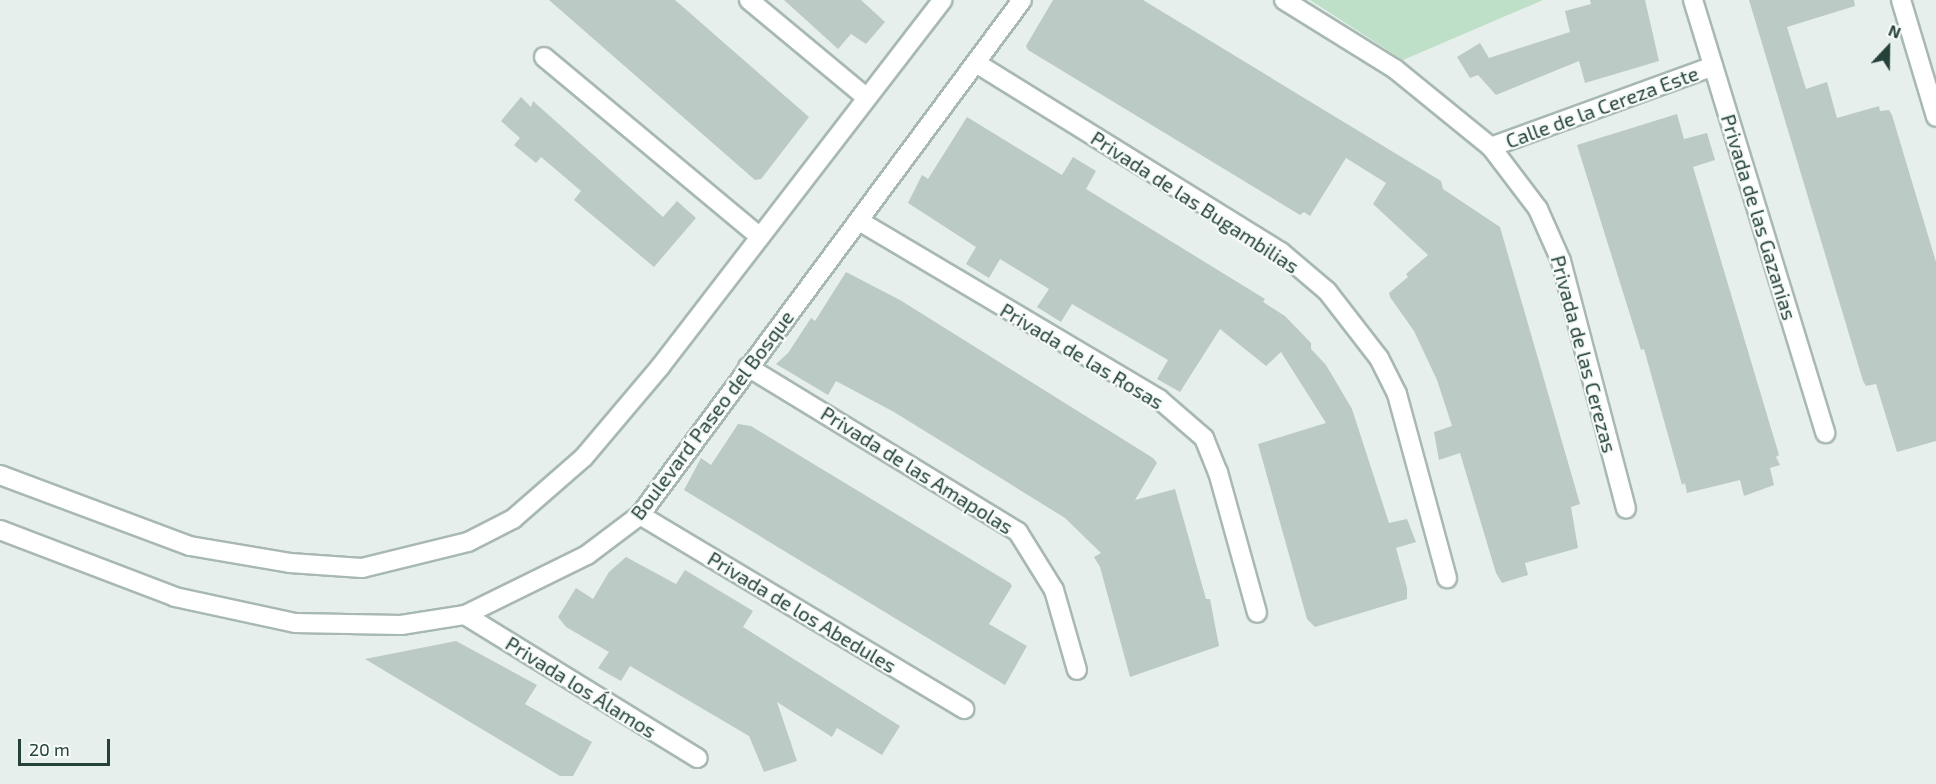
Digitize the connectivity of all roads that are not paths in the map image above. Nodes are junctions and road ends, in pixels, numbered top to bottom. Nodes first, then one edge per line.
1 (749, 0) edge
2 (943, 0) edge
3 (1022, 0) edge
4 (1284, 0) edge
5 (1693, 0) edge
6 (1901, 0) edge
7 (544, 57) dead end
8 (976, 63) junction
9 (1713, 66) junction
10 (866, 97) junction
11 (1936, 117) edge
12 (1491, 147) junction
13 (861, 222) junction
14 (760, 237) junction
15 (748, 367) junction
16 (1825, 433) dead end
17 (0, 476) edge
18 (1626, 509) dead end
19 (640, 515) junction
20 (0, 531) edge
21 (1447, 578) dead end
22 (1257, 613) dead end
23 (465, 615) junction
24 (1077, 670) dead end
25 (964, 709) dead end
26 (697, 758) dead end

1 - 10 street
2 - 10 street
3 - 8 street, Boulevard Paseo del Bosque
4 - 12 street, Privada de las Cerezas
5 - 9 street, Privada de las Gazanias
6 - 11 street
7 - 14 street
8 - 13 street, Boulevard Paseo del Bosque
8 - 21 street, Privada de las Bugambilias
9 - 12 street, Calle de la Cereza Este
9 - 16 street, Privada de las Gazanias
10 - 14 street
12 - 18 street, Privada de las Cerezas
13 - 15 street, Boulevard Paseo del Bosque
13 - 22 street, Privada de las Rosas
14 - 17 street
15 - 19 street, Boulevard Paseo del Bosque
15 - 24 street, Privada de las Amapolas
19 - 23 street, Boulevard Paseo del Bosque
19 - 25 street, Privada de los Abedules
20 - 23 street, Boulevard Paseo del Bosque
23 - 26 street, Privada los Álamos

